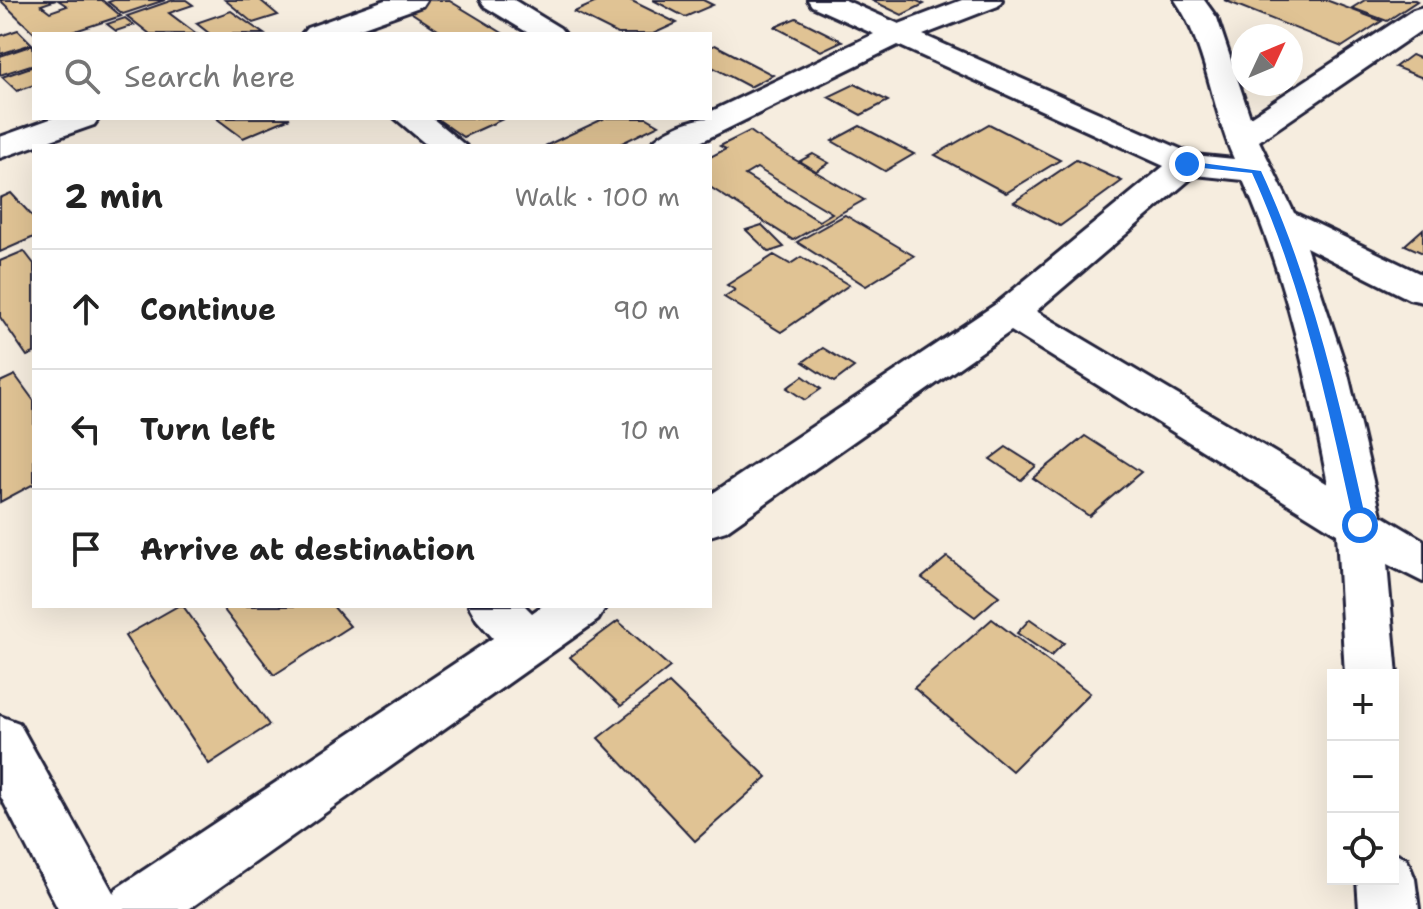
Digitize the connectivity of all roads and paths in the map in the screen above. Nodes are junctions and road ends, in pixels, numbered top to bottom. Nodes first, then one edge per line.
1 (412, 0) edge
2 (494, 0) edge
3 (822, 0) edge
4 (988, 0) edge
5 (1189, 0) edge
6 (1423, 16) edge
7 (323, 32) edge
8 (547, 32) edge
9 (896, 35) junction
10 (712, 116) edge
11 (80, 120) edge
12 (414, 120) edge
13 (697, 123) edge
14 (56, 138) edge
15 (446, 144) edge
16 (669, 144) edge
17 (0, 148) edge
18 (1249, 154) junction
19 (1187, 164) junction
20 (1279, 220) junction
21 (1423, 290) edge
22 (1010, 313) junction
23 (712, 517) edge
24 (1360, 525) junction
25 (1423, 563) edge
26 (573, 608) edge
27 (511, 624) edge
28 (1371, 669) edge
29 (0, 740) edge
30 (1387, 885) edge
31 (90, 909) edge
32 (138, 909) edge
33 (1389, 909) edge

1 - 7 street
2 - 8 street
3 - 9 street
4 - 9 street
5 - 18 street
6 - 18 street
9 - 10 street
9 - 19 street
11 - 14 street
12 - 15 street
13 - 16 street
14 - 17 street
18 - 19 street
18 - 20 street
19 - 22 street
20 - 21 street
20 - 24 street
22 - 23 street
22 - 24 street
24 - 25 street
24 - 28 street
26 - 27 street
27 - 32 street
29 - 31 street
30 - 33 street

